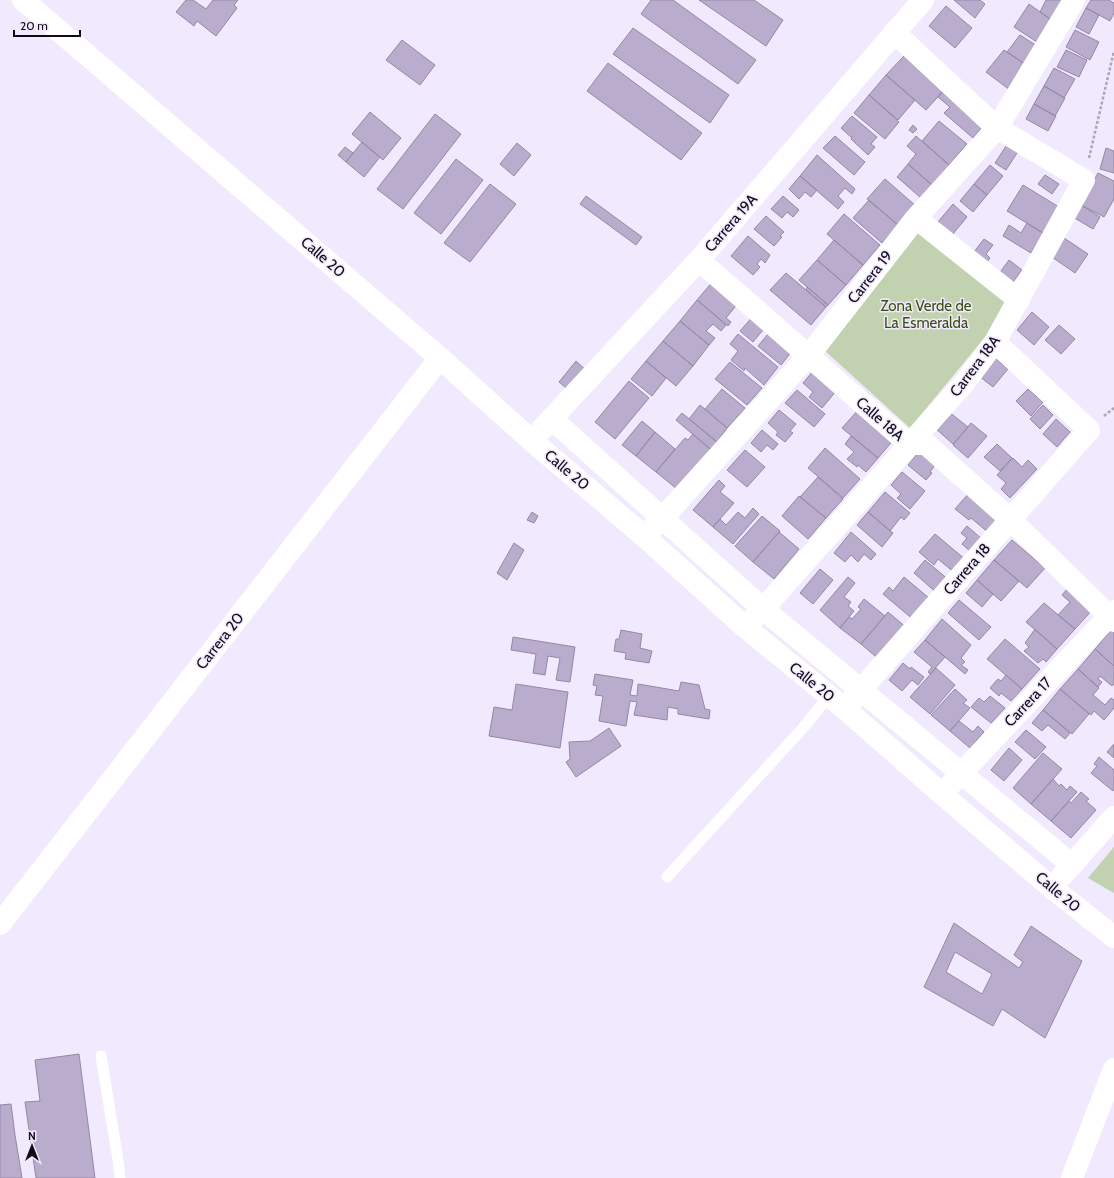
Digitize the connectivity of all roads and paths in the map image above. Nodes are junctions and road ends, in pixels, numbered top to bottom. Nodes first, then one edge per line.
1 (23, 0) edge
2 (924, 0) edge
3 (1074, 0) edge
4 (894, 32) junction
5 (1114, 51) edge
6 (997, 128) junction
7 (1084, 180) junction
8 (916, 218) junction
9 (699, 260) junction
10 (1019, 300) junction
11 (995, 342) junction
12 (809, 355) junction
13 (440, 358) junction
14 (552, 419) junction
15 (531, 440) junction
16 (909, 444) junction
17 (662, 519) junction
18 (1010, 519) junction
19 (644, 536) junction
20 (763, 608) junction
21 (1112, 616) edge
22 (745, 627) junction
23 (862, 690) junction
24 (837, 702) junction
25 (962, 772) junction
26 (942, 794) junction
27 (1114, 817) edge
28 (1071, 864) junction
29 (668, 877) dead end
30 (1052, 888) junction
31 (0, 924) edge
32 (1114, 937) edge
33 (101, 1056) dead end
34 (1114, 1070) edge
35 (120, 1178) edge
36 (1072, 1178) edge

1 - 13 street, Calle 20
2 - 4 street, Carrera 19A
3 - 6 street, Carrera 19
4 - 6 street
4 - 9 street, Carrera 19A
5 - 7 path
6 - 7 street
6 - 8 street, Carrera 19
7 - 10 street, Carrera 18A
8 - 10 street
8 - 12 street, Carrera 19
9 - 12 street, Calle 18A
9 - 14 street, Carrera 19A
10 - 11 street, Carrera 18A
11 - 16 street, Carrera 18A
11 - 18 street, Carrera 18
12 - 16 street, Calle 18A
12 - 17 street, Carrera 19
13 - 15 street, Calle 20
13 - 31 street, Carrera 20
14 - 15 street, Carrera 19A
14 - 17 street
15 - 19 street, Calle 20
16 - 18 street, Calle 18A
16 - 20 street, Carrera 18A
17 - 19 street, Carrera 19
17 - 20 street
18 - 21 street, Calle 18A
18 - 23 street, Carrera 18
19 - 22 street, Calle 20
20 - 22 street, Carrera 18A
20 - 23 street
21 - 25 street, Carrera 17
22 - 24 street, Calle 20
23 - 24 street, Carrera 18
23 - 25 street
24 - 26 street, Calle 20
24 - 29 lane
25 - 26 street, Carrera 17
25 - 28 street
26 - 30 street, Calle 20
27 - 28 street
28 - 30 street
30 - 32 street, Calle 20
33 - 35 lane
34 - 36 street

